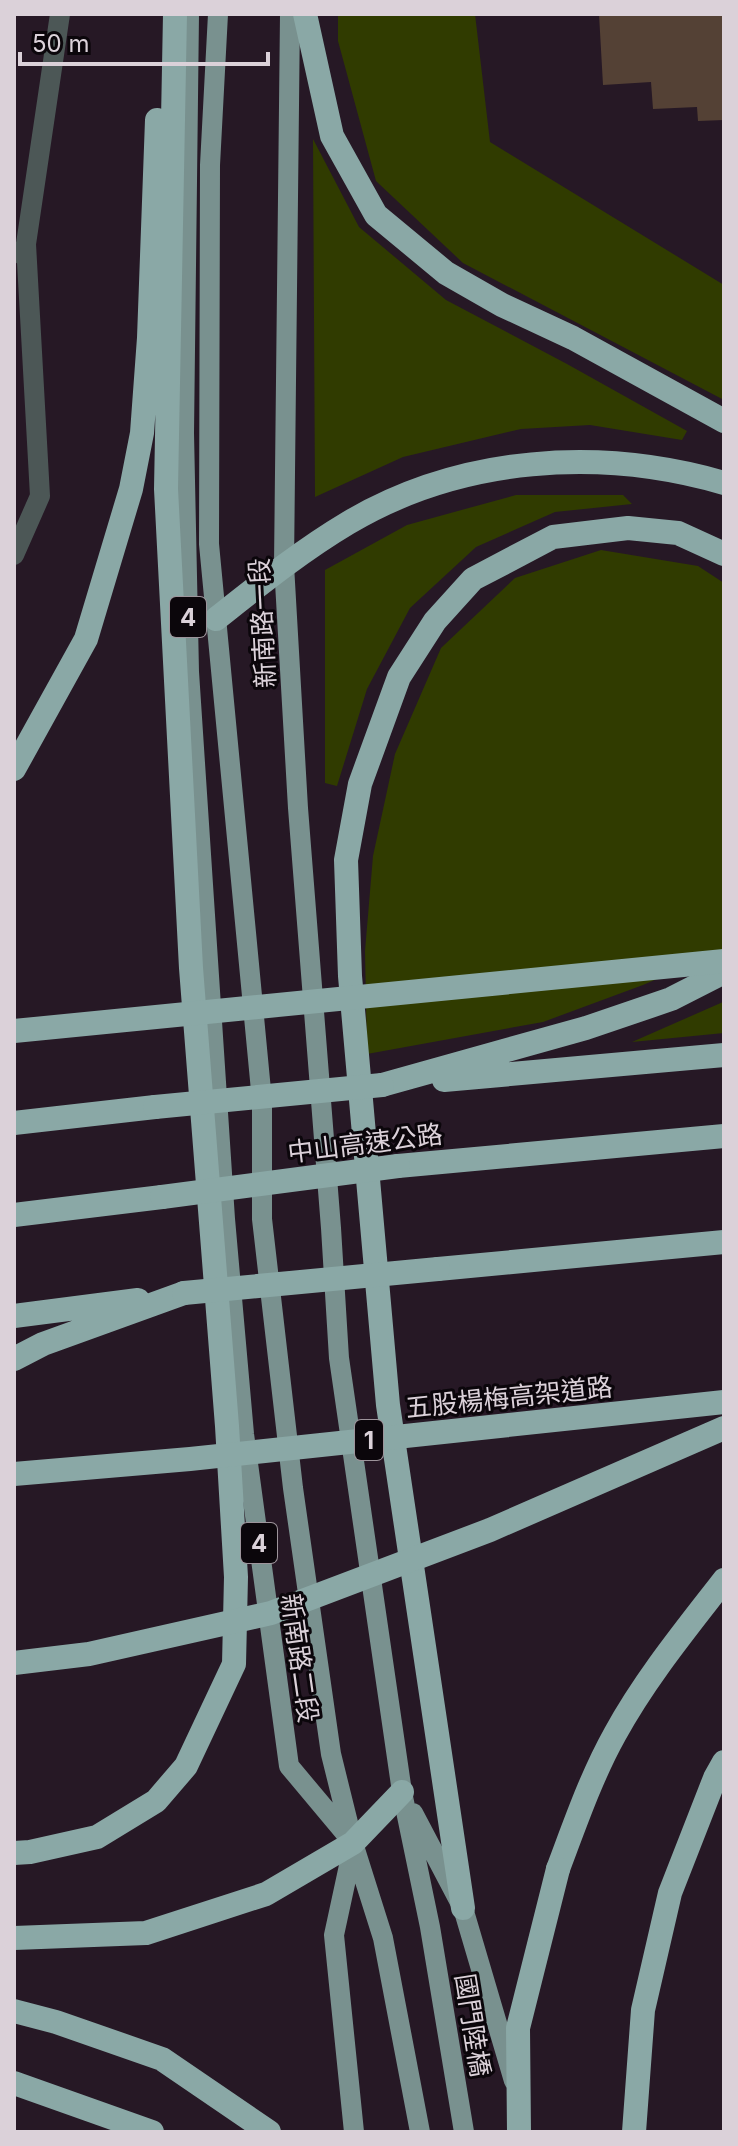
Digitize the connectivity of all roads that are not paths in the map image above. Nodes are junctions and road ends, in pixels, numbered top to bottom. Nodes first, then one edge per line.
1 (60, 14) edge
2 (161, 14) edge
3 (175, 14) edge
4 (189, 14) edge
5 (218, 14) edge
6 (290, 14) edge
7 (305, 14) edge
8 (26, 244) junction
9 (14, 275) edge
10 (724, 421) edge
11 (724, 483) edge
12 (724, 554) edge
13 (14, 555) edge
14 (284, 565) junction
15 (216, 619) junction
16 (14, 769) edge
17 (724, 961) edge
18 (724, 972) edge
19 (14, 1031) edge
20 (724, 1055) edge
21 (382, 1085) junction
22 (14, 1123) edge
23 (724, 1136) edge
24 (14, 1215) edge
25 (262, 1219) joint
26 (724, 1242) edge
27 (184, 1293) junction
28 (14, 1316) edge
29 (14, 1359) edge
30 (724, 1402) edge
31 (724, 1428) edge
32 (14, 1474) edge
33 (724, 1580) edge
34 (14, 1663) edge
35 (724, 1762) edge
36 (402, 1792) junction
37 (353, 1843) junction
38 (14, 1853) edge
39 (463, 1908) junction
40 (14, 1938) edge
41 (14, 2011) edge
42 (14, 2083) edge
43 (268, 2131) edge
44 (152, 2132) edge
45 (354, 2132) edge
46 (420, 2132) edge
47 (464, 2132) edge
48 (519, 2132) edge
49 (529, 2132) edge
50 (634, 2132) edge

1 - 8 street
2 - 16 highway
3 - 38 highway
4 - 37 main road, 新南路二段 / 4
5 - 15 main road, 新南路一段 / 4
6 - 14 main road, 新南路一段
7 - 10 highway
8 - 9 street
8 - 13 street
11 - 14 highway
12 - 39 highway
14 - 15 highway
14 - 36 main road, 新南路一段
15 - 25 main road, 新南路一段 / 4
17 - 19 highway, bridge
18 - 21 highway
20 - 21 highway
21 - 22 highway, bridge
23 - 24 highway, 中山高速公路, bridge
25 - 37 main road, 新南路二段 / 4
26 - 27 highway, bridge
27 - 28 highway
27 - 29 highway
30 - 32 highway, 五股楊梅高架道路 / 1, bridge
31 - 34 highway, bridge
33 - 48 highway, bridge
35 - 50 highway
36 - 37 highway
36 - 39 main road
36 - 47 main road, 國門陸橋
37 - 40 highway
37 - 45 main road, 4
37 - 46 main road, 4
39 - 49 main road
41 - 43 highway
42 - 44 highway

